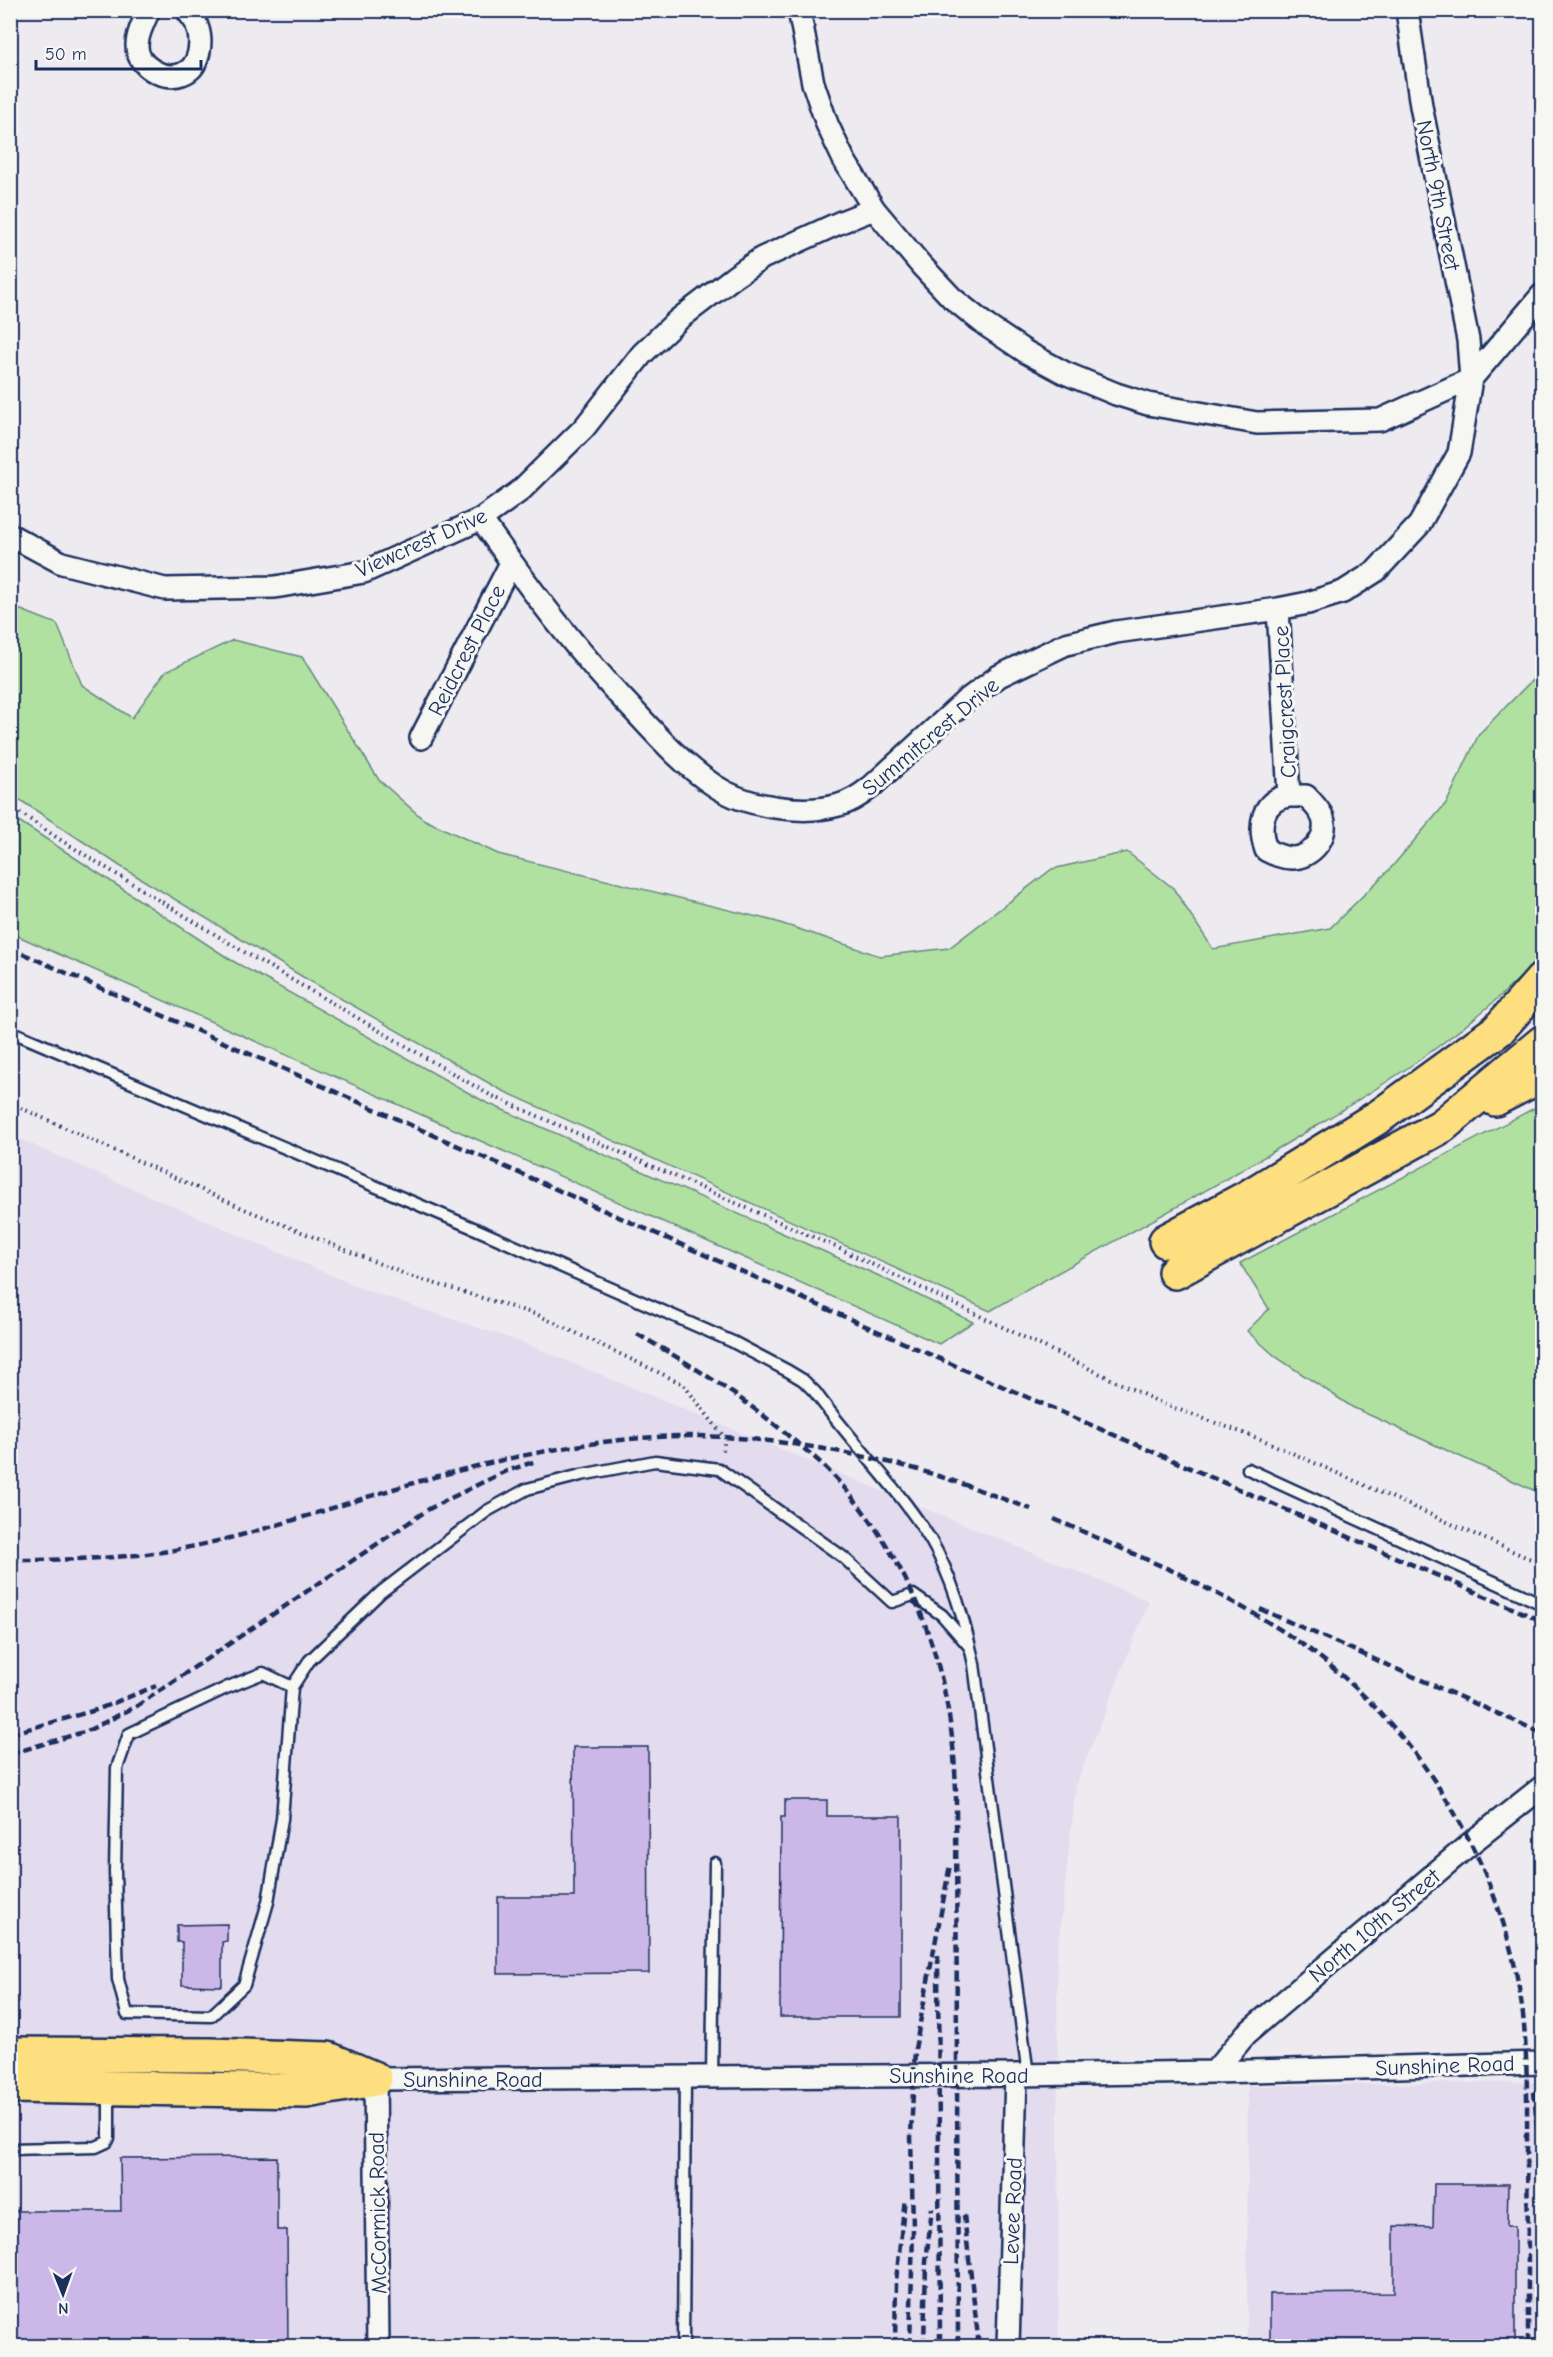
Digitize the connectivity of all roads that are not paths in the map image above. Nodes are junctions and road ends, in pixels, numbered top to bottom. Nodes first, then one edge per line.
1 (149, 10) edge
2 (187, 10) edge
3 (799, 10) edge
4 (1407, 10) edge
5 (874, 209) junction
6 (1542, 295) edge
7 (1471, 379) junction
8 (481, 519) junction
9 (10, 535) edge
10 (511, 563) junction
11 (1278, 609) junction
12 (421, 738) dead end
13 (1289, 796) dead end
14 (1542, 980) edge
15 (10, 1030) edge
16 (1542, 1042) edge
17 (1542, 1075) edge
18 (1442, 1126) junction
19 (1166, 1241) dead end
20 (1175, 1272) dead end
21 (1248, 1469) dead end
22 (1542, 1604) edge
23 (970, 1649) junction
24 (292, 1687) junction
25 (1542, 1787) edge
26 (715, 1863) dead end
27 (10, 2054) edge
28 (1542, 2062) edge
29 (1214, 2072) junction
30 (1022, 2075) junction
31 (685, 2077) junction
32 (712, 2077) junction
33 (375, 2079) junction
34 (10, 2086) edge
35 (109, 2087) junction
36 (10, 2149) edge
37 (378, 2346) edge
38 (683, 2346) edge
39 (1008, 2346) edge

1 - 2 street
3 - 5 street
4 - 7 street, North 9th Street
5 - 7 street
5 - 8 street, Viewcrest Drive
6 - 7 street
7 - 11 street, Summitcrest Drive
8 - 9 street, Viewcrest Drive
8 - 10 street, Summitcrest Drive
10 - 11 street, Summitcrest Drive
10 - 12 street, Reidcrest Place
11 - 13 street, Craigcrest Place
14 - 19 main road
15 - 23 lane
16 - 18 main road
17 - 18 main road
18 - 20 main road
21 - 22 lane
23 - 24 lane
23 - 30 lane
24 - 24 lane
25 - 29 street, North 10th Street
26 - 32 lane
27 - 33 main road, Sunshine Road
28 - 29 street, Sunshine Road
29 - 30 street, Sunshine Road
30 - 32 street, Sunshine Road
30 - 39 street, Levee Road
31 - 32 street, Sunshine Road
31 - 33 street, Sunshine Road
31 - 38 lane
33 - 35 main road, Sunshine Road
33 - 37 street, McCormick Road
34 - 35 main road, Sunshine Road
35 - 36 lane

